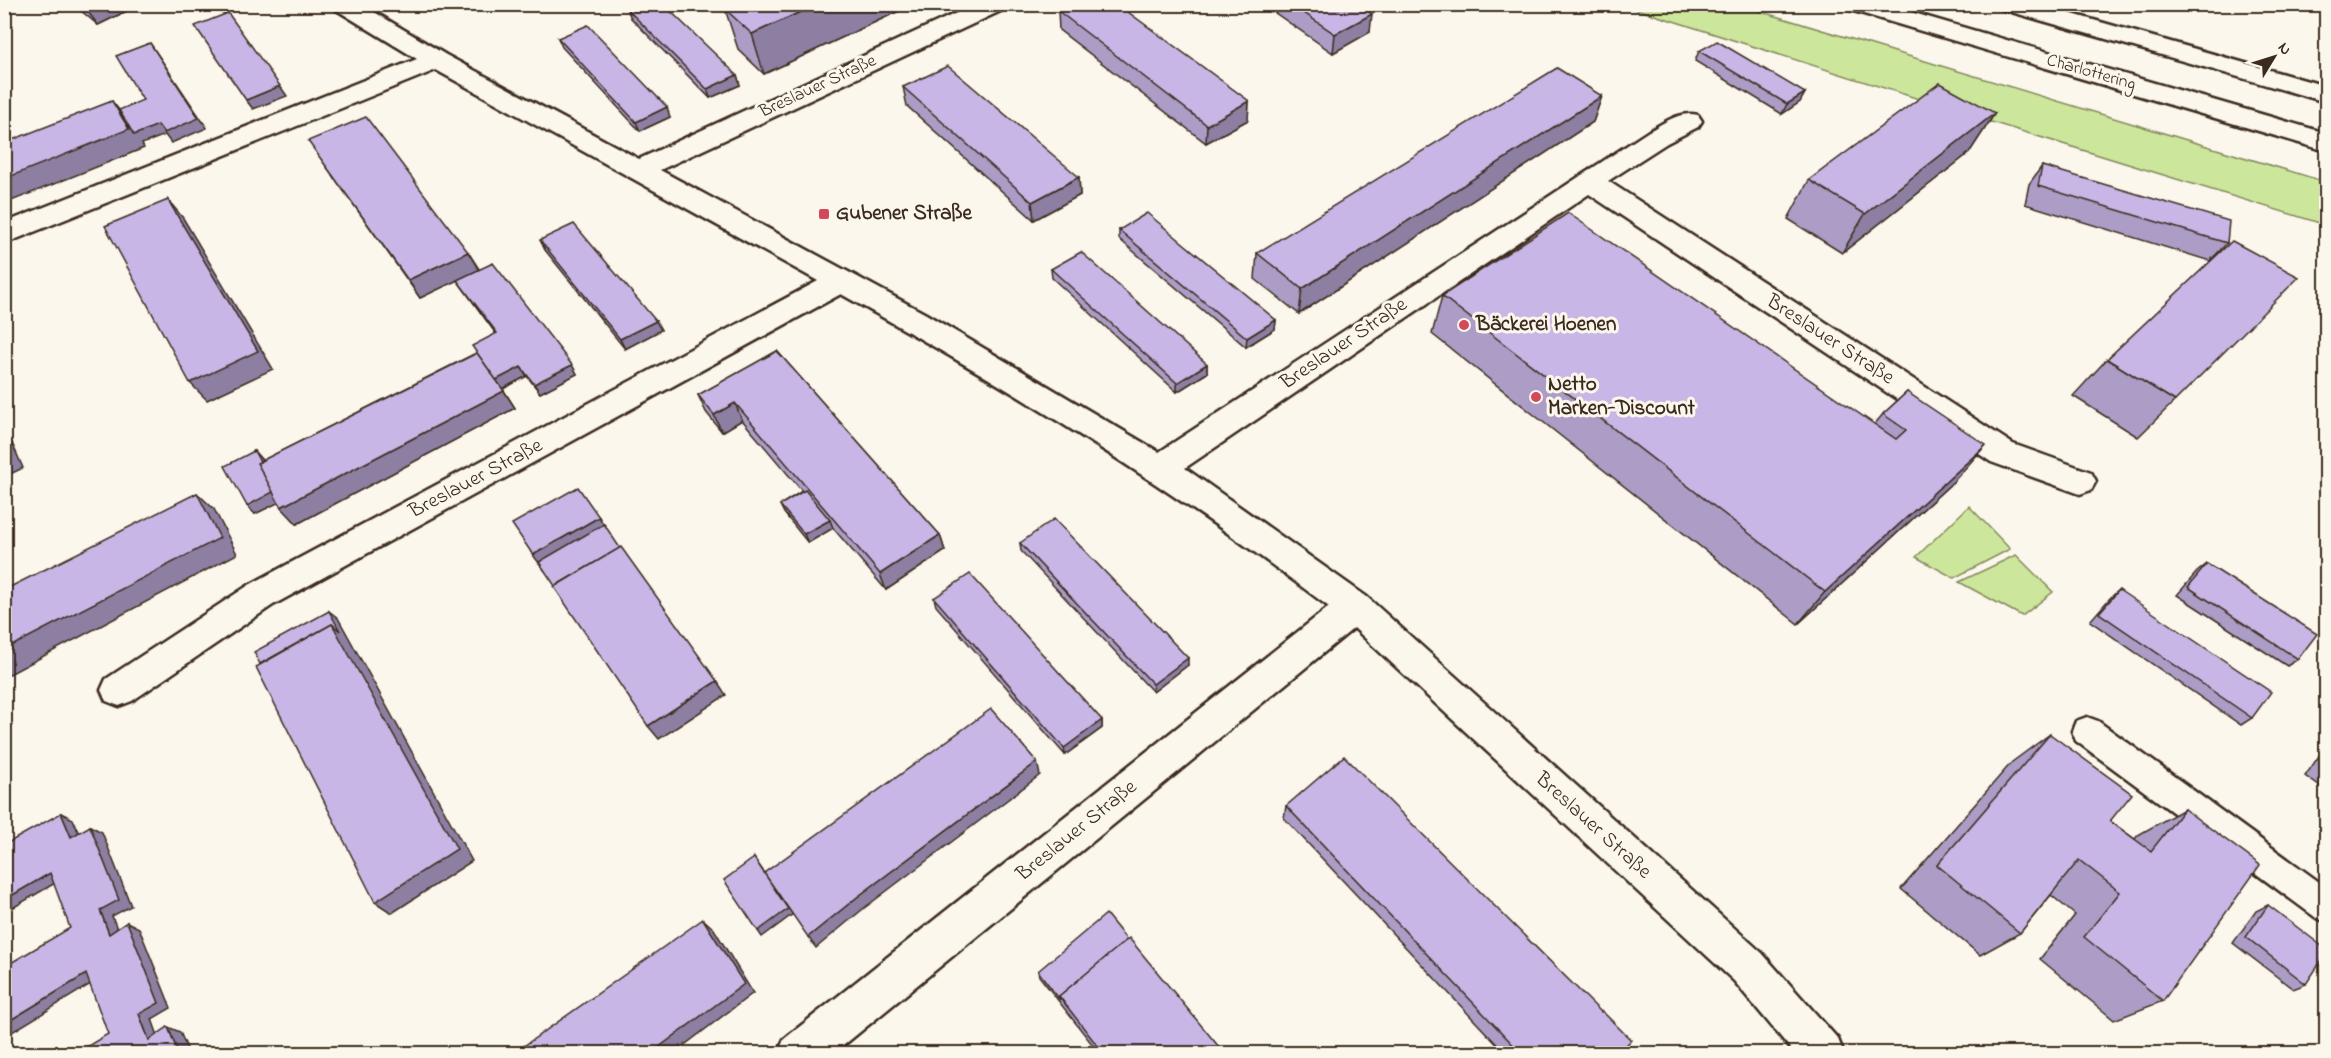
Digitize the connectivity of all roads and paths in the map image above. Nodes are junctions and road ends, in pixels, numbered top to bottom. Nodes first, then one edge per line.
1 (343, 4) edge
2 (997, 4) edge
3 (1855, 4) edge
4 (2009, 4) edge
5 (2193, 56) junction
6 (437, 60) junction
7 (2326, 84) edge
8 (2326, 94) edge
9 (1689, 121) dead end
10 (2326, 142) edge
11 (638, 170) junction
12 (1589, 181) junction
13 (4, 234) edge
14 (842, 281) junction
15 (1160, 468) junction
16 (2080, 481) dead end
17 (1355, 607) junction
18 (119, 690) dead end
19 (2087, 731) dead end
20 (2326, 906) edge
21 (799, 1053) edge
22 (1823, 1053) edge

1 - 6 main road, Breslauer Straße
2 - 11 main road, Breslauer Straße
3 - 10 main road, Charlottering
4 - 5 main road
5 - 7 main road
5 - 8 main road
6 - 11 main road, Breslauer Straße
6 - 13 main road
9 - 12 main road, Breslauer Straße
11 - 14 main road, Breslauer Straße
12 - 15 main road, Breslauer Straße
12 - 16 main road, Breslauer Straße
14 - 15 main road, Breslauer Straße
14 - 18 main road, Breslauer Straße
15 - 17 main road, Breslauer Straße
17 - 21 main road, Breslauer Straße
17 - 22 main road, Breslauer Straße
19 - 20 lane

